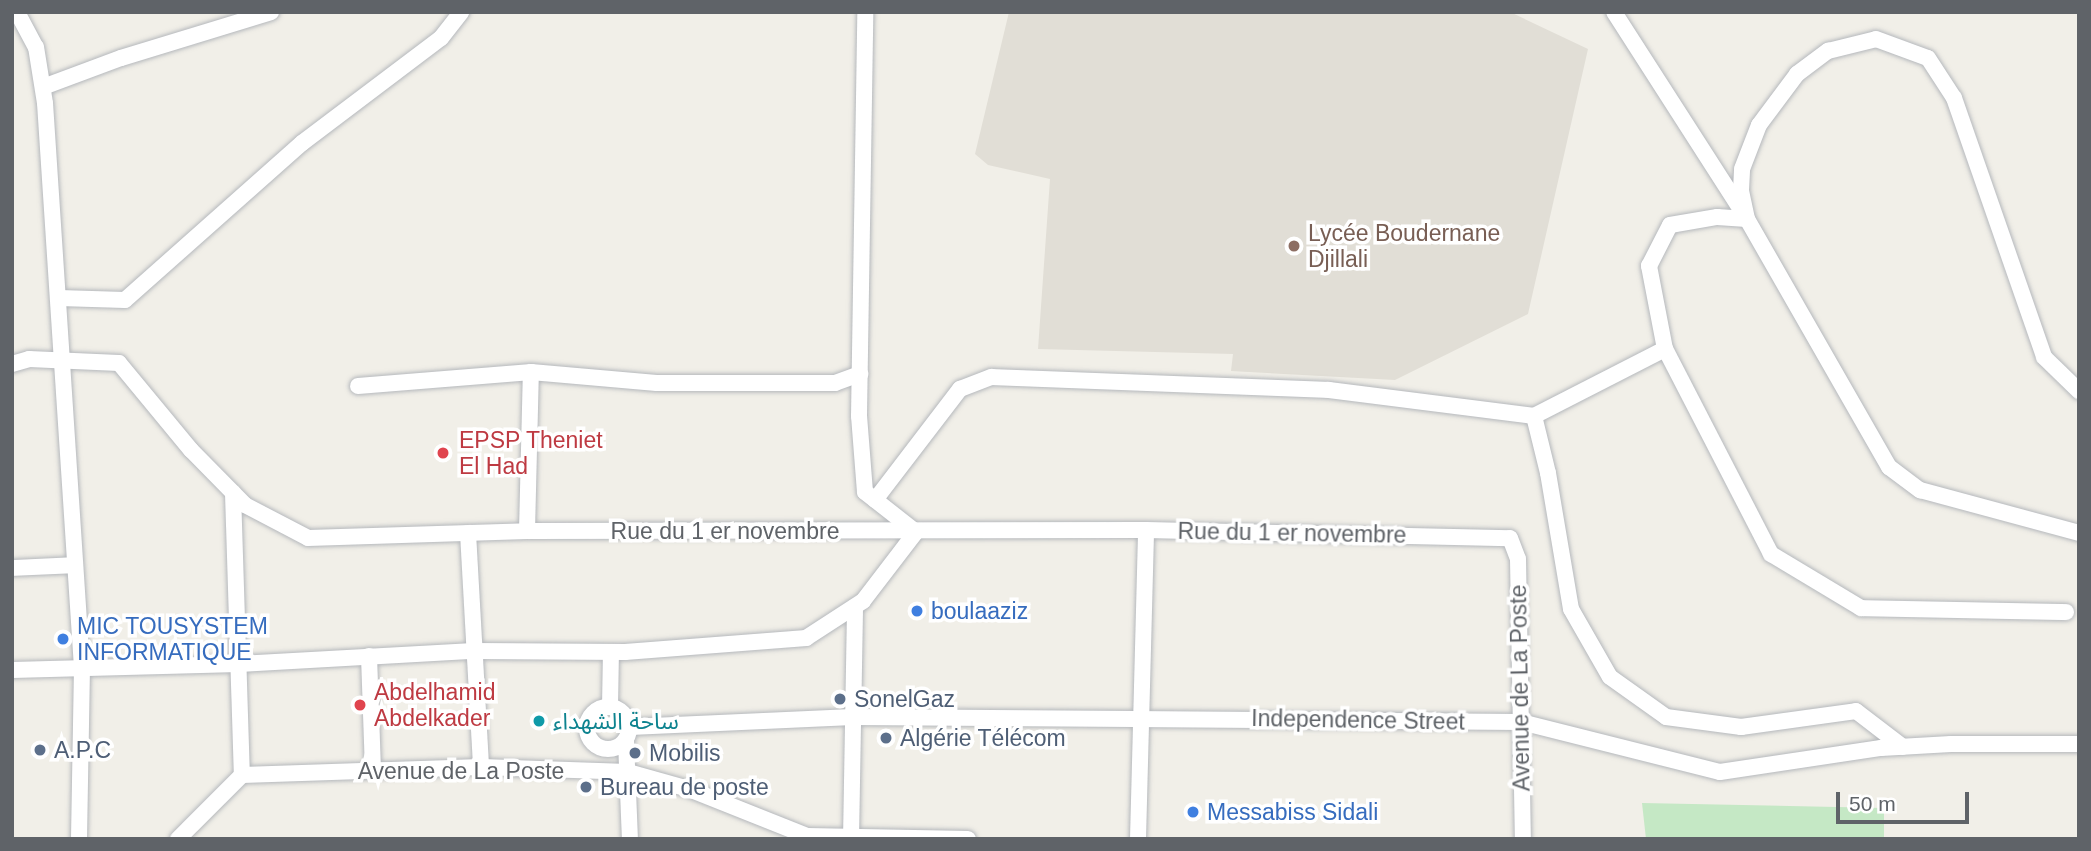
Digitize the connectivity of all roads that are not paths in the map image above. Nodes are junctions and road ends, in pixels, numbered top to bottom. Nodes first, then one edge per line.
1 (17, 12) edge
2 (271, 12) edge
3 (461, 12) edge
4 (865, 12) edge
5 (1614, 12) edge
6 (43, 87) junction
7 (1747, 219) junction
8 (59, 298) junction
9 (1665, 349) junction
10 (63, 360) junction
11 (12, 364) edge
12 (531, 372) junction
13 (860, 374) junction
14 (358, 386) dead end
15 (2079, 391) edge
16 (1534, 416) junction
17 (233, 493) junction
18 (875, 500) junction
19 (1146, 530) junction
20 (527, 531) junction
21 (916, 532) junction
22 (468, 533) junction
23 (2079, 533) edge
24 (1510, 538) joint
25 (75, 565) junction
26 (12, 568) edge
27 (855, 607) junction
28 (2066, 612) dead end
29 (474, 651) junction
30 (611, 652) junction
31 (369, 656) junction
32 (239, 664) junction
33 (82, 667) junction
34 (12, 670) edge
35 (610, 707) junction
36 (853, 717) junction
37 (1140, 717) junction
38 (1521, 722) junction
39 (628, 734) junction
40 (2079, 744) edge
41 (1903, 747) junction
42 (481, 767) junction
43 (373, 770) junction
44 (628, 772) junction
45 (242, 775) junction
46 (851, 838) edge
47 (79, 839) edge
48 (178, 839) edge
49 (630, 839) edge
50 (968, 839) edge
51 (1138, 839) edge
52 (1523, 839) edge

1 - 6 street
2 - 6 street
3 - 8 street
4 - 13 street
5 - 7 street
6 - 8 street
7 - 9 street
7 - 15 street
7 - 23 street
8 - 10 street
9 - 16 street
9 - 28 street
10 - 11 street, Rue du 1 er novembre
10 - 17 street, Rue du 1 er novembre
10 - 25 street
12 - 13 street
12 - 14 street
12 - 20 street
13 - 18 street
16 - 18 street
16 - 41 street
17 - 22 street, Rue du 1 er novembre
17 - 32 street
18 - 21 street
19 - 21 street, Rue du 1 er novembre
19 - 24 street, Rue du 1 er novembre
19 - 37 street
20 - 21 street, Rue du 1 er novembre
20 - 22 street, Rue du 1 er novembre
21 - 27 street
22 - 29 street
24 - 38 street, Avenue de La Poste
25 - 26 street
25 - 33 street
27 - 30 street
27 - 36 street
29 - 30 street
29 - 31 street
29 - 42 street
30 - 35 street
31 - 32 street
31 - 43 street
32 - 33 street
32 - 45 street
33 - 34 street
33 - 47 street
35 - 39 street
35 - 39 street
36 - 37 street, Independence Street
36 - 39 street, Independence Street
36 - 46 street
37 - 38 street, Independence Street
37 - 51 street
38 - 41 street, Independence Street
38 - 52 street, Avenue de La Poste
39 - 44 street
40 - 41 street, Independence Street
42 - 43 street, Avenue de La Poste
42 - 44 street, Avenue de La Poste
43 - 45 street, Avenue de La Poste
44 - 46 street, Avenue de La Poste
44 - 49 street
45 - 48 street
46 - 50 street, Avenue de La Poste

